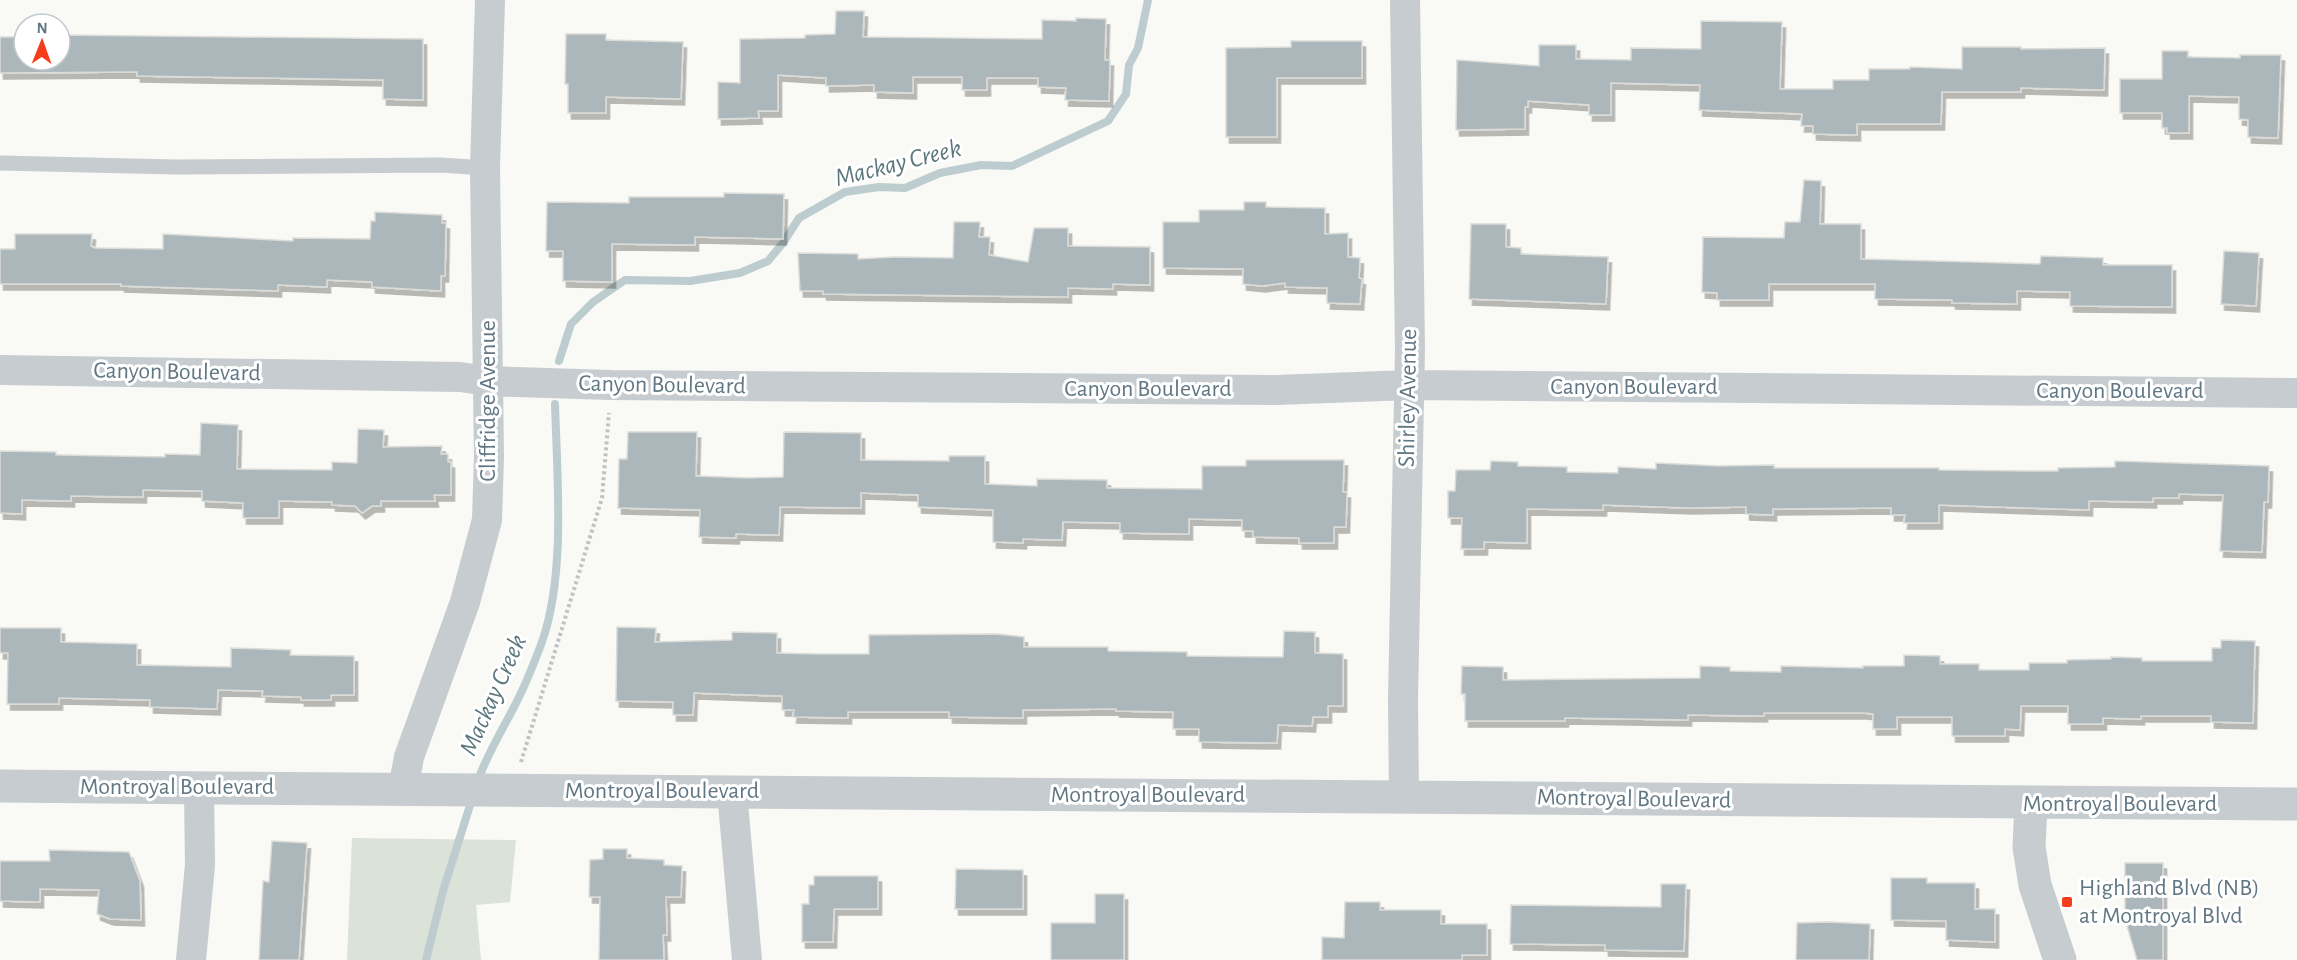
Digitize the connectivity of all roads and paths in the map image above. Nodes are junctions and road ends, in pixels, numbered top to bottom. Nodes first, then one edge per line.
1 (490, 0) edge
2 (1405, 0) edge
3 (0, 163) edge
4 (485, 168) junction
5 (0, 370) edge
6 (488, 381) junction
7 (611, 385) junction
8 (1408, 385) junction
9 (2297, 393) edge
10 (0, 786) edge
11 (199, 788) junction
12 (403, 789) junction
13 (506, 791) junction
14 (732, 792) junction
15 (1404, 797) junction
16 (2031, 804) junction
17 (2297, 804) edge
18 (191, 960) edge
19 (747, 960) edge
20 (2060, 960) edge

1 - 4 street, Cliffridge Avenue
2 - 8 street, Shirley Avenue
3 - 4 lane
4 - 6 street, Cliffridge Avenue
5 - 6 street, Canyon Boulevard
6 - 7 street, Canyon Boulevard
6 - 12 street, Cliffridge Avenue
7 - 8 street, Canyon Boulevard
7 - 13 path
8 - 9 street, Canyon Boulevard
8 - 15 street, Shirley Avenue
10 - 11 street, Montroyal Boulevard
11 - 12 street, Montroyal Boulevard
11 - 18 street
12 - 13 street, Montroyal Boulevard
13 - 14 street, Montroyal Boulevard
14 - 15 street, Montroyal Boulevard
14 - 19 street
15 - 16 street, Montroyal Boulevard
16 - 17 street, Montroyal Boulevard
16 - 20 street

